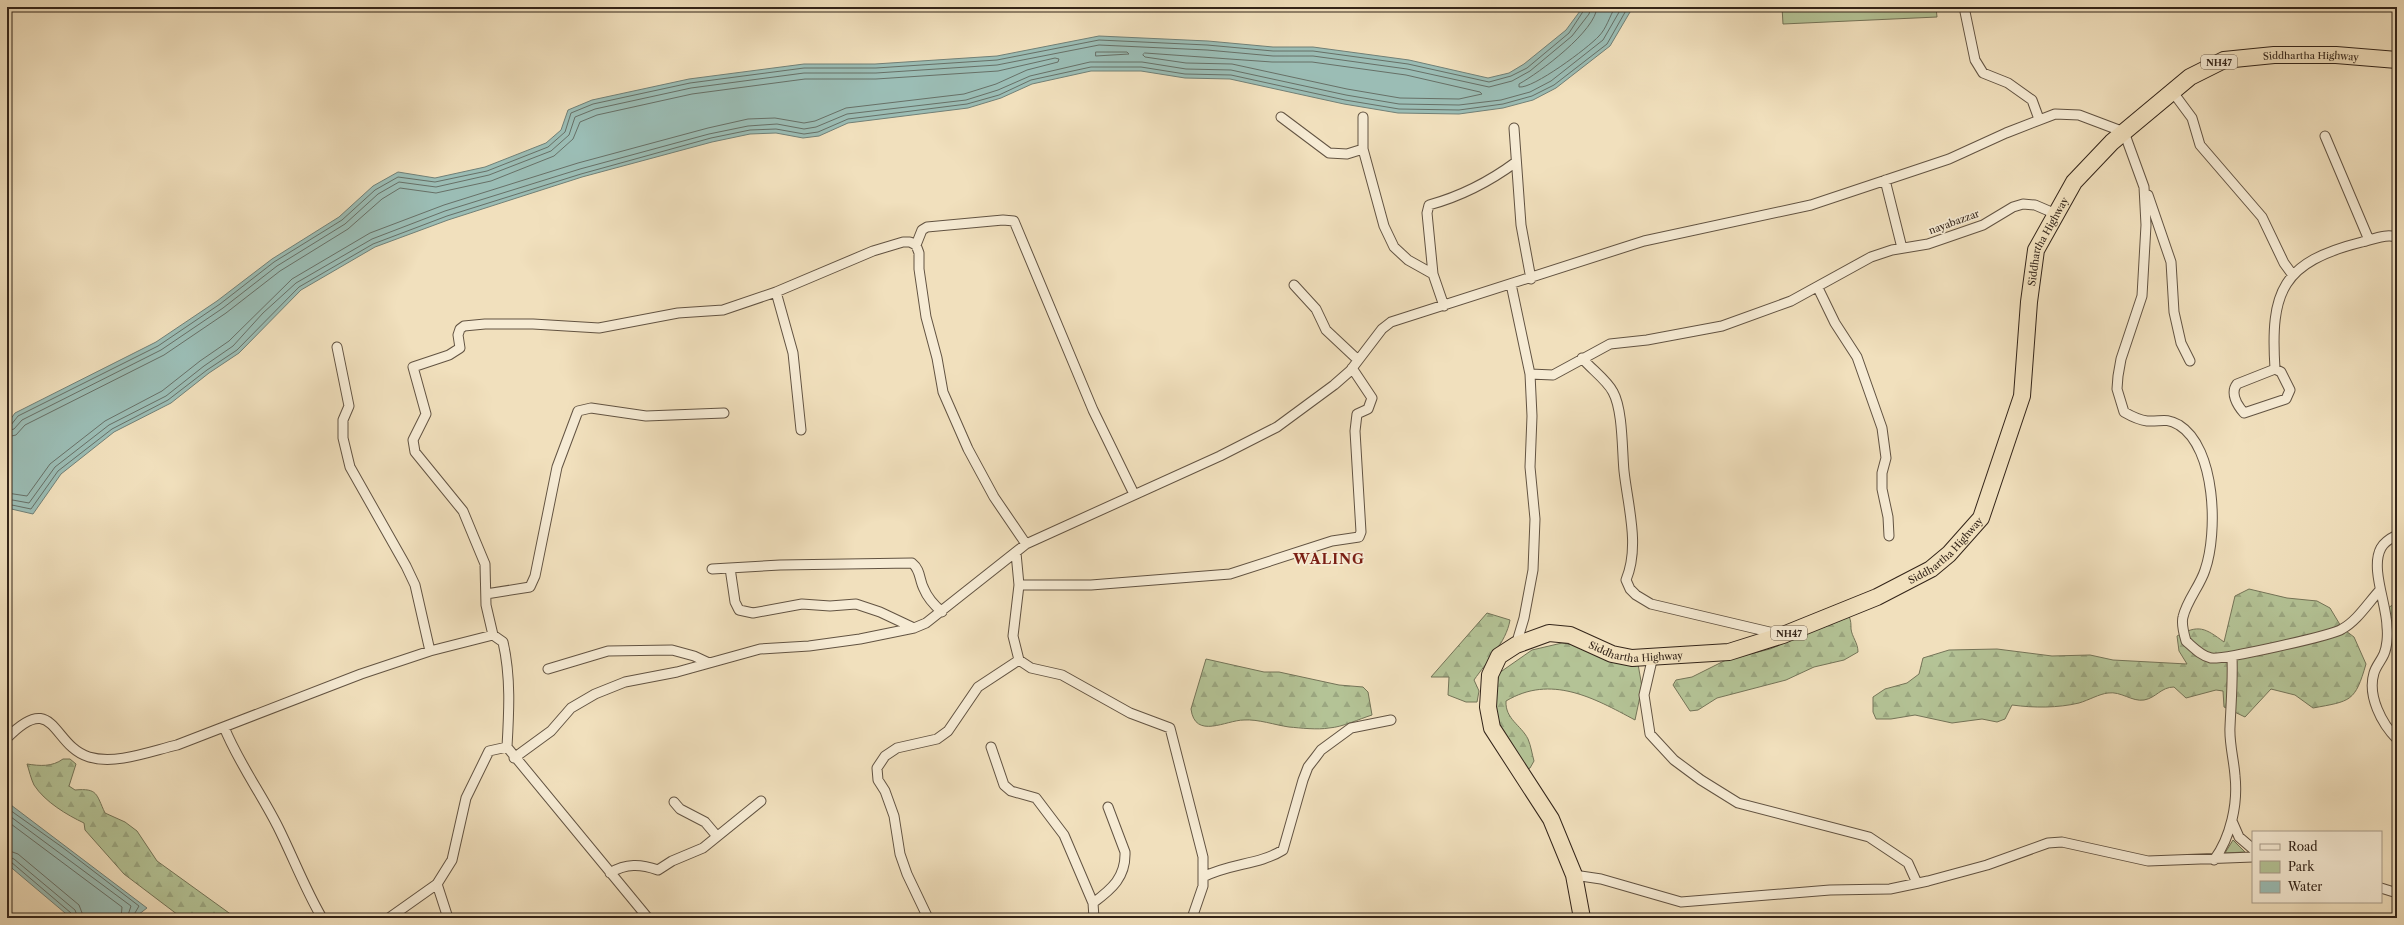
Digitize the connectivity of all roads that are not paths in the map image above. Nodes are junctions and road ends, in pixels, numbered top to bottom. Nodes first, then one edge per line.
1 (1964, 7) edge
2 (2397, 60) edge
3 (2172, 91) junction
4 (1362, 116) dead end
5 (1281, 117) dead end
6 (2039, 119) junction
7 (1514, 128) dead end
8 (2124, 132) junction
9 (2325, 136) dead end
10 (1362, 150) junction
11 (1516, 162) junction
12 (1884, 180) junction
13 (2144, 187) junction
14 (2056, 214) junction
15 (2397, 238) edge
16 (2369, 240) junction
17 (916, 246) junction
18 (1902, 248) junction
19 (1433, 274) junction
20 (2292, 274) junction
21 (1531, 279) junction
22 (1511, 284) junction
23 (1294, 285) dead end
24 (1818, 288) junction
25 (776, 292) junction
26 (1444, 306) junction
27 (337, 347) dead end
28 (1582, 358) junction
29 (2190, 360) dead end
30 (1355, 364) junction
31 (2275, 369) junction
32 (1530, 374) junction
33 (724, 413) dead end
34 (801, 430) dead end
35 (1134, 494) junction
36 (2397, 535) edge
37 (1889, 536) dead end
38 (1026, 544) junction
39 (1016, 553) junction
40 (730, 568) junction
41 (712, 569) dead end
42 (1019, 585) junction
43 (2380, 590) junction
44 (486, 594) junction
45 (942, 612) junction
46 (914, 628) junction
47 (493, 635) junction
48 (1783, 635) junction
49 (1516, 645) junction
50 (430, 651) junction
51 (1653, 656) junction
52 (2232, 657) junction
53 (1019, 660) junction
54 (709, 663) junction
55 (548, 669) dead end
56 (1391, 720) dead end
57 (224, 727) junction
58 (7, 738) edge
59 (2397, 740) edge
60 (508, 747) junction
61 (991, 747) dead end
62 (514, 758) junction
63 (761, 801) dead end
64 (674, 802) dead end
65 (1108, 807) dead end
66 (2232, 818) junction
67 (716, 835) junction
68 (2252, 848) edge
69 (2252, 857) edge
70 (2214, 860) junction
71 (610, 873) junction
72 (1574, 875) junction
73 (1203, 877) junction
74 (1917, 883) junction
75 (437, 884) junction
76 (2382, 888) edge
77 (2397, 893) edge
78 (1093, 903) junction
79 (322, 918) edge
80 (389, 918) edge
81 (448, 918) edge
82 (648, 918) edge
83 (928, 918) edge
84 (1094, 918) edge
85 (1192, 918) edge
86 (1582, 918) edge

1 - 6 street
2 - 3 highway, Siddhartha Highway / NH47
3 - 8 highway, Siddhartha Highway / NH47
3 - 20 street
4 - 10 street
5 - 10 street
6 - 8 street
6 - 12 street
7 - 11 street
8 - 13 street
8 - 14 highway, Siddhartha Highway / NH47
9 - 16 street
10 - 19 street
11 - 19 street
11 - 21 street
12 - 18 street
12 - 21 street
13 - 29 street
13 - 52 street
14 - 18 street, nayabazzar
14 - 48 highway, Siddhartha Highway / NH47
15 - 16 street
16 - 20 street
17 - 25 street
17 - 35 street
17 - 38 street
18 - 24 street, nayabazzar
19 - 26 street
20 - 31 street
21 - 22 street
22 - 26 street
22 - 32 street
23 - 30 street
24 - 28 street, nayabazzar
24 - 37 street
25 - 34 street
25 - 44 street
26 - 30 street
27 - 50 street
28 - 32 street, nayabazzar
28 - 48 street
30 - 35 street
30 - 42 street
31 - 31 street
32 - 49 street
33 - 44 street
35 - 38 street
36 - 43 street
38 - 39 street
39 - 42 street
39 - 45 street
40 - 41 street
40 - 45 street
40 - 46 street
42 - 53 street
43 - 52 street
43 - 59 street
44 - 47 street
45 - 46 street
46 - 54 street
47 - 50 street
47 - 60 street
48 - 51 highway, Siddhartha Highway / NH47
49 - 51 highway, Siddhartha Highway / NH47
49 - 72 highway, Siddhartha Highway / NH47
50 - 57 street
51 - 74 street
52 - 66 street
53 - 73 street
53 - 83 street
54 - 55 street
54 - 62 street
56 - 73 street
57 - 58 street
57 - 79 street
60 - 62 street
60 - 75 street
61 - 78 street
62 - 71 street
63 - 67 street
64 - 67 street
65 - 78 street
66 - 68 street
66 - 70 street
67 - 71 street
69 - 70 street
70 - 74 street
71 - 82 street
72 - 74 street
72 - 86 highway, Siddhartha Highway / NH47
73 - 85 street
75 - 80 street
75 - 81 street
76 - 77 street
78 - 84 street

